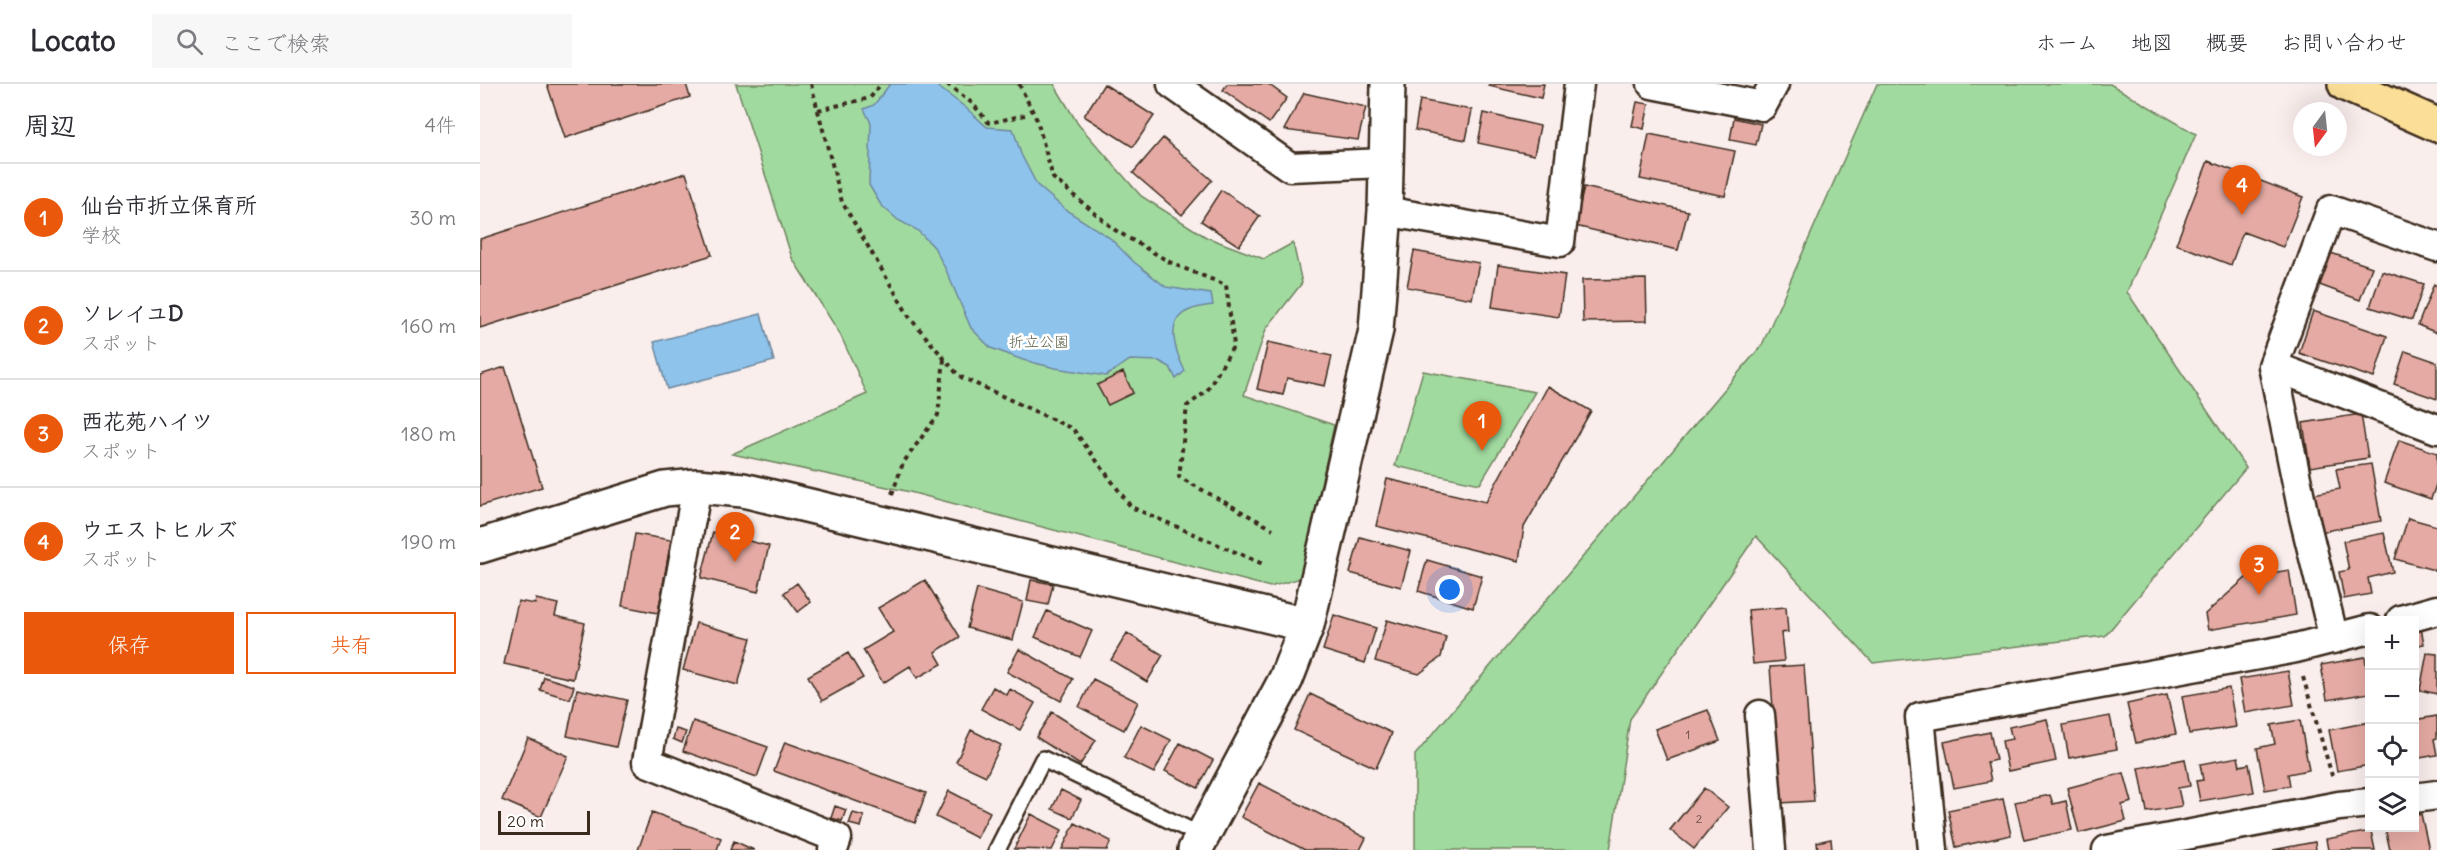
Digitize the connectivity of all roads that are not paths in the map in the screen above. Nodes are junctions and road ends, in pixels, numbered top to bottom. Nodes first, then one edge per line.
1 (1172, 84) edge
2 (1388, 84) edge
3 (1579, 84) edge
4 (1652, 84) edge
5 (1774, 84) edge
6 (2345, 84) edge
7 (2437, 125) edge
8 (1385, 163) junction
9 (1385, 211) junction
10 (2437, 247) edge
11 (2273, 366) junction
12 (2437, 429) edge
13 (697, 486) junction
14 (480, 546) edge
15 (2437, 610) edge
16 (2417, 616) edge
17 (1307, 625) junction
18 (2365, 630) edge
19 (2334, 639) junction
20 (1760, 715) dead end
21 (2437, 795) edge
22 (2419, 797) edge
23 (2365, 803) edge
24 (1198, 843) edge
25 (833, 850) edge
26 (997, 850) edge
27 (1772, 850) edge
28 (1934, 850) edge
29 (2107, 850) edge

1 - 8 street
2 - 8 street
3 - 9 street
4 - 5 street
6 - 7 highway
8 - 9 street
9 - 17 street
10 - 11 street
11 - 12 street
11 - 19 street
13 - 14 street
13 - 17 street
13 - 25 street
15 - 16 street
17 - 24 street
18 - 19 street
19 - 28 street
20 - 27 street
21 - 22 street
23 - 29 street
24 - 26 lane

